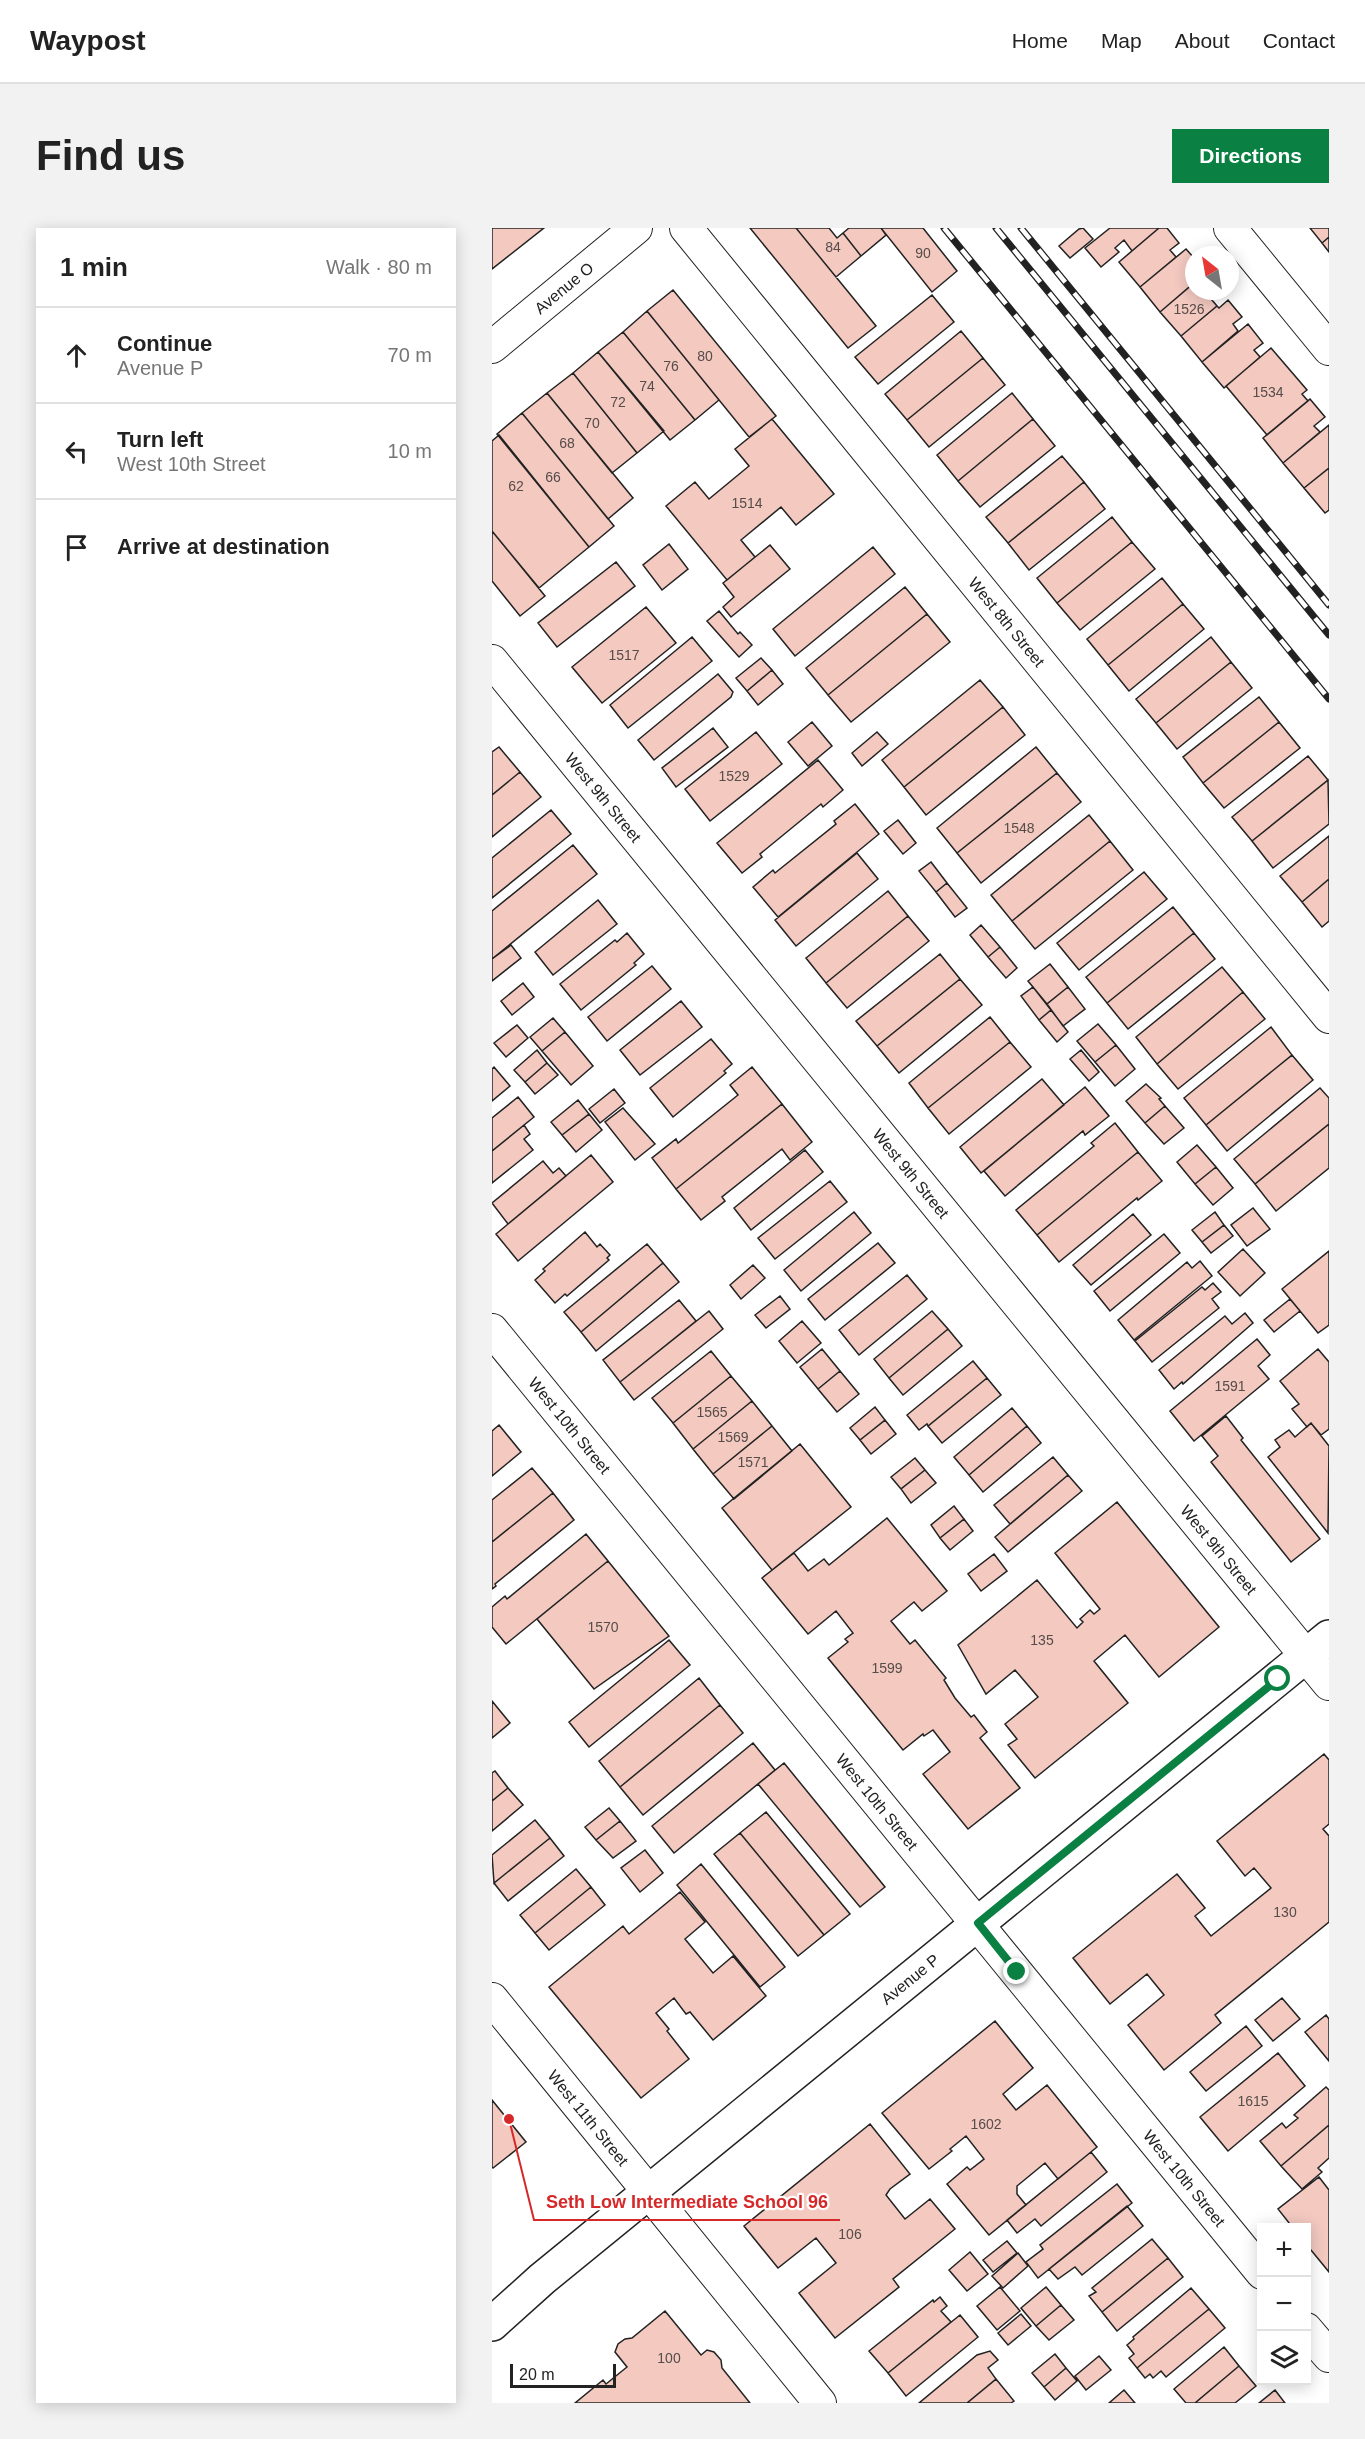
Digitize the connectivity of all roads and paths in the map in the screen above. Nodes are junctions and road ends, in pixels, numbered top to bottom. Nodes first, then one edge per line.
1 (636, 228) edge
2 (686, 228) edge
3 (1230, 228) edge
4 (492, 347) edge
5 (1329, 349) edge
6 (492, 661) edge
7 (1329, 1017) edge
8 (492, 1330) edge
9 (1318, 1646) edge
10 (1329, 1684) edge
11 (978, 1923) junction
12 (492, 1999) edge
13 (649, 2192) junction
14 (1257, 2267) edge
15 (492, 2324) edge
16 (1308, 2331) edge
17 (1329, 2356) edge
18 (820, 2403) edge

1 - 4 street, Avenue O
2 - 7 street, West 8th Street
3 - 5 street
6 - 9 street, West 9th Street
8 - 11 street, West 10th Street
9 - 10 street, West 9th Street
9 - 11 main road, Avenue P
11 - 13 main road, Avenue P
11 - 14 street, West 10th Street
12 - 13 street, West 11th Street
13 - 15 main road, Avenue P
13 - 18 street, West 11th Street
16 - 17 street

